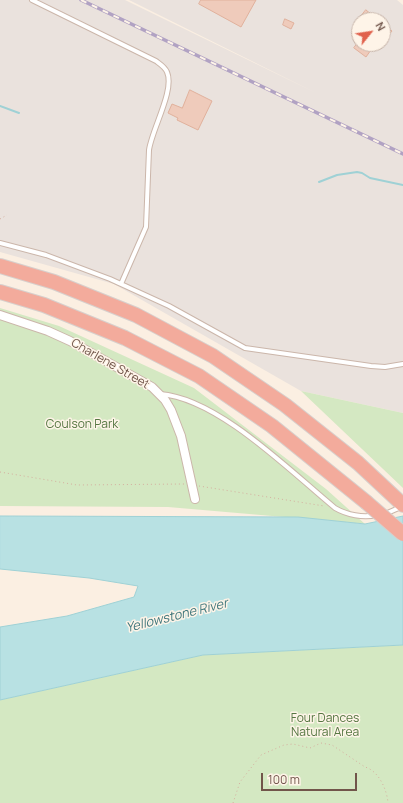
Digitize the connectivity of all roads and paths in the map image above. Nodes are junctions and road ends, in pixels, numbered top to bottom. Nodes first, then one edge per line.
1 (32, 0) edge
2 (6, 216) dead end
3 (0, 219) edge
4 (0, 243) edge
5 (0, 266) edge
6 (121, 284) junction
7 (0, 292) edge
8 (0, 315) edge
9 (403, 364) edge
10 (159, 394) junction
11 (0, 472) edge
12 (191, 485) junction
13 (195, 499) dead end
14 (400, 502) edge
15 (335, 508) junction
16 (403, 534) edge
17 (233, 803) edge
18 (388, 803) edge

1 - 6 lane
2 - 3 path
4 - 6 lane
5 - 14 highway
6 - 9 lane
7 - 16 highway, bridge
8 - 10 street, Charlene Street
10 - 12 street, Charlene Street
10 - 15 lane
11 - 12 path
12 - 13 street, Charlene Street
12 - 15 path
14 - 15 lane
17 - 18 path

